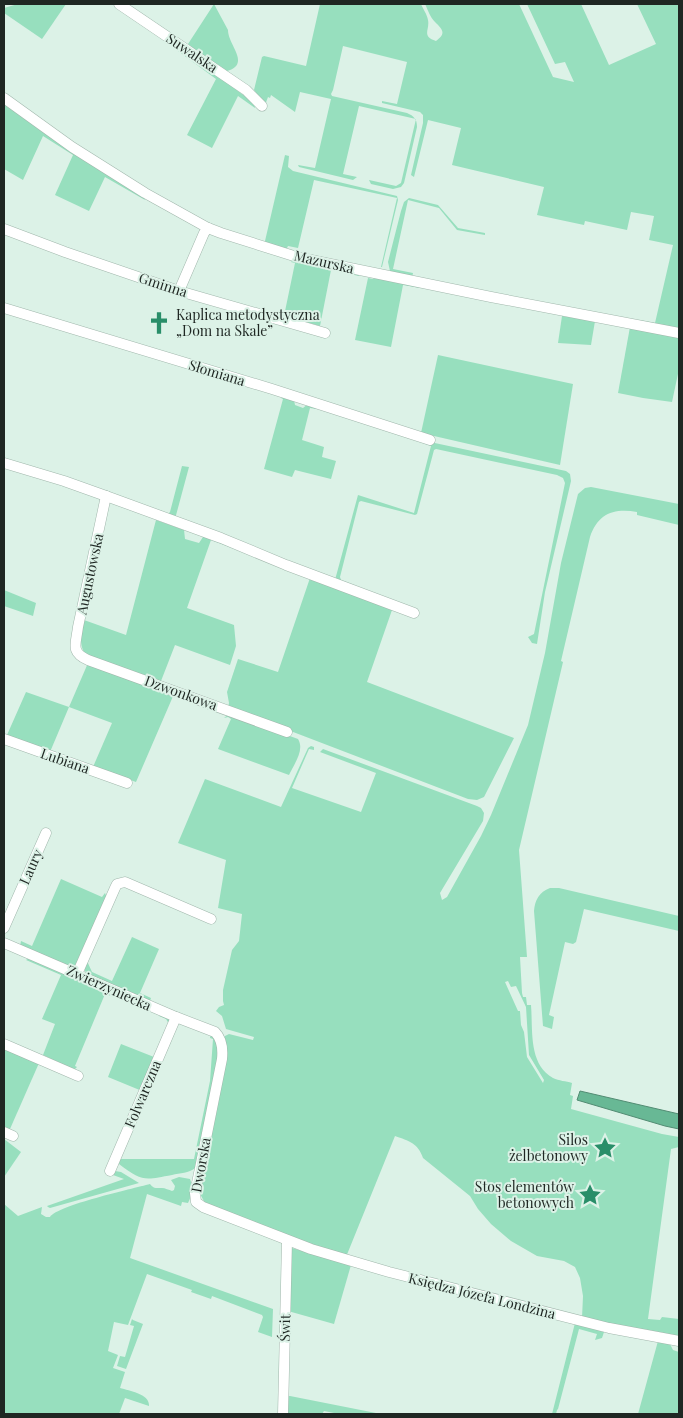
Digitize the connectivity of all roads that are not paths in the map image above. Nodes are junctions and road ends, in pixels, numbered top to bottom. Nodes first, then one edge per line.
1 (119, 4) edge
2 (4, 98) edge
3 (262, 106) dead end
4 (208, 228) junction
5 (4, 229) edge
6 (180, 291) junction
7 (4, 308) edge
8 (325, 333) dead end
9 (679, 333) edge
10 (430, 440) dead end
11 (4, 463) edge
12 (106, 496) junction
13 (414, 613) dead end
14 (76, 653) joint
15 (287, 732) dead end
16 (4, 739) edge
17 (127, 783) dead end
18 (46, 833) dead end
19 (211, 919) dead end
20 (4, 928) edge
21 (4, 943) edge
22 (77, 974) junction
23 (176, 1017) junction
24 (215, 1032) joint
25 (4, 1044) edge
26 (78, 1076) dead end
27 (110, 1171) dead end
28 (287, 1241) junction
29 (679, 1341) edge
30 (283, 1414) edge

1 - 3 street, Suwalska
2 - 4 street, Mazurska
4 - 6 street
4 - 9 street, Mazurska
5 - 6 street, Gminna
6 - 8 street, Gminna
7 - 10 street, Słomiana
11 - 12 street
12 - 13 street
12 - 14 street, Augustowska
14 - 15 street, Dzwonkowa
16 - 17 street, Lubiana
18 - 20 street, Laury
19 - 22 street
21 - 22 street, Zwierzyniecka
22 - 23 street, Zwierzyniecka
23 - 24 street, Zwierzyniecka
23 - 27 street, Folwarczna
24 - 28 street, Dworska
25 - 26 street
28 - 29 street, Księdza Józefa Londzina
28 - 30 street, Świt

